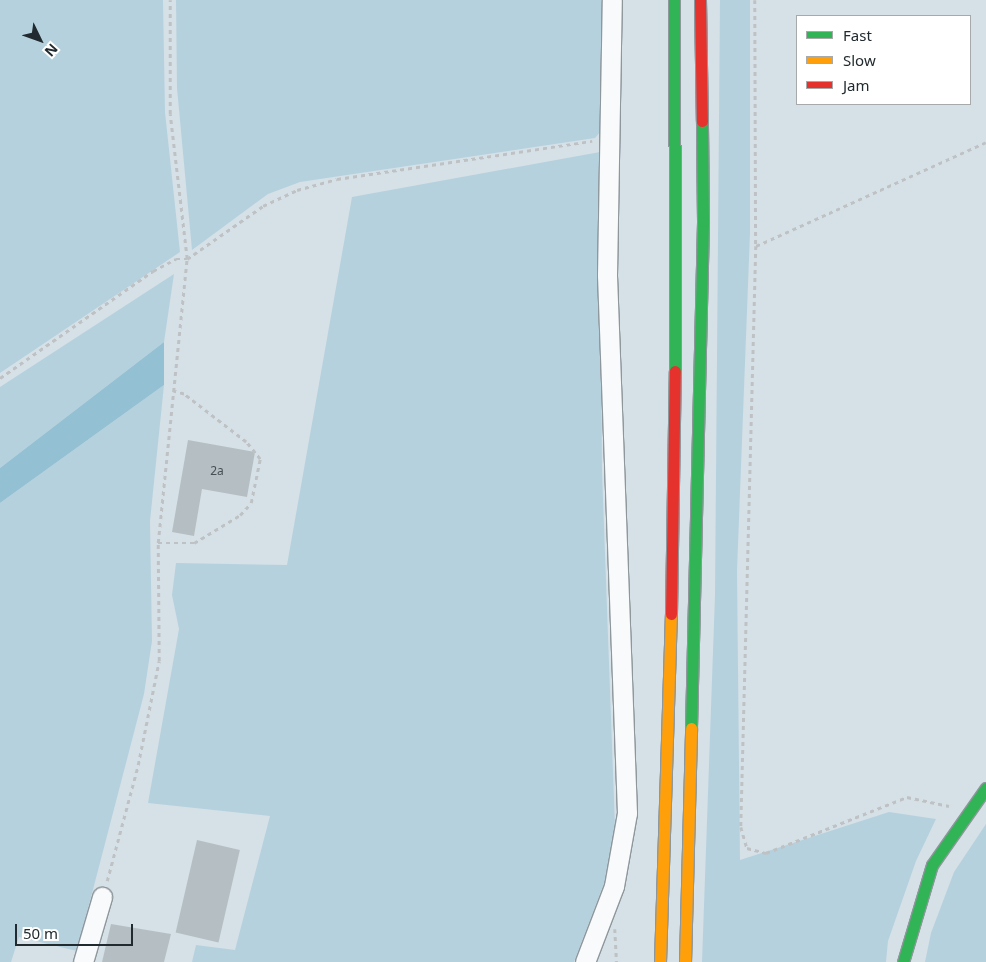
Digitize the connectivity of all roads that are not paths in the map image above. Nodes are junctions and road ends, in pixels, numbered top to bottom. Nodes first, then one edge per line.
1 (612, 0) edge
2 (674, 0) edge
3 (700, 0) edge
4 (986, 788) edge
5 (102, 897) road end
6 (83, 962) edge
7 (584, 962) edge
8 (660, 962) edge
9 (685, 962) edge
10 (903, 962) edge

1 - 7 street
2 - 8 main road
3 - 9 main road
4 - 10 main road
5 - 6 street

